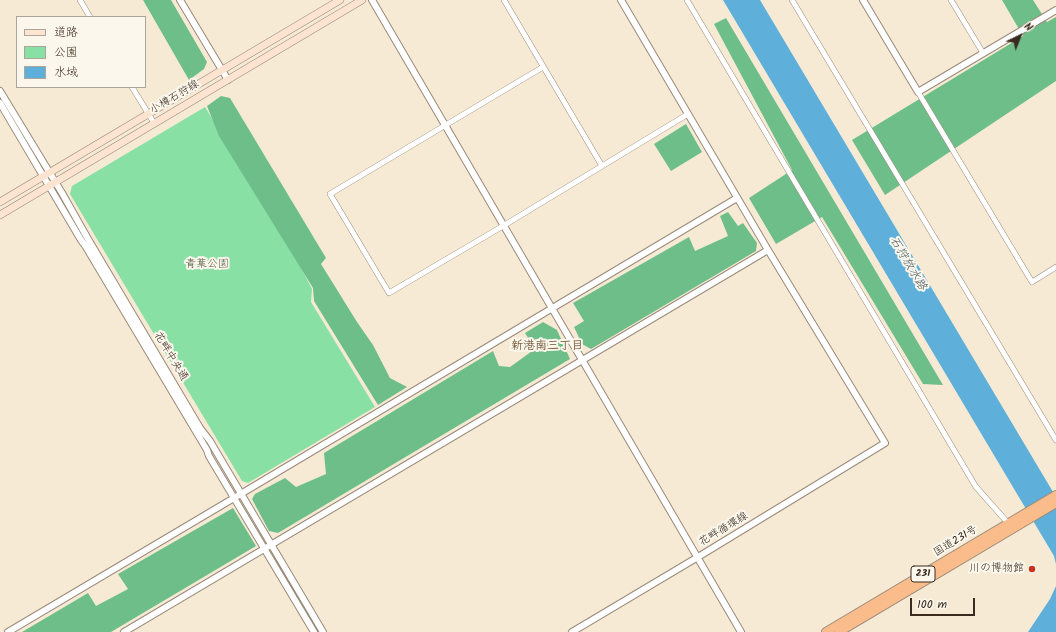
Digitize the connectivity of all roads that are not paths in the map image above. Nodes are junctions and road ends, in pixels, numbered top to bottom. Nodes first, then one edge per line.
1 (80, 0) edge
2 (180, 0) edge
3 (340, 0) edge
4 (362, 0) edge
5 (372, 0) edge
6 (504, 0) edge
7 (621, 0) edge
8 (687, 0) edge
9 (792, 0) edge
10 (863, 0) edge
11 (951, 0) edge
12 (1056, 10) edge
13 (89, 16) edge
14 (983, 53) junction
15 (543, 67) junction
16 (222, 71) junction
17 (228, 80) junction
18 (133, 88) edge
19 (0, 90) edge
20 (918, 92) junction
21 (0, 103) edge
22 (148, 114) junction
23 (688, 114) junction
24 (154, 124) junction
25 (445, 125) junction
26 (602, 166) junction
27 (50, 173) junction
28 (43, 177) junction
29 (56, 182) junction
30 (49, 186) junction
31 (738, 198) junction
32 (0, 202) edge
33 (0, 215) edge
34 (503, 226) junction
35 (768, 250) junction
36 (1056, 268) edge
37 (552, 309) junction
38 (582, 360) junction
39 (1056, 440) edge
40 (241, 494) junction
41 (1056, 495) edge
42 (234, 498) junction
43 (1056, 503) edge
44 (1023, 519) junction
45 (1008, 523) junction
46 (272, 545) junction
47 (264, 549) junction
48 (698, 557) junction
49 (8, 632) edge
50 (124, 632) edge
51 (314, 632) edge
52 (323, 632) edge
53 (572, 632) edge
54 (741, 632) edge
55 (826, 632) edge
56 (839, 632) edge

1 - 13 street
2 - 16 street
3 - 16 main road, 小樽石狩線
4 - 17 main road, 小樽石狩線
5 - 25 street
6 - 15 street
7 - 23 street
8 - 45 street
9 - 39 street
10 - 20 street
11 - 14 street
12 - 14 street
14 - 20 street
15 - 25 street
15 - 26 street
16 - 17 street
16 - 22 main road, 小樽石狩線
17 - 24 main road, 小樽石狩線
18 - 22 street
19 - 27 street, 花畔中央通
20 - 36 street
21 - 28 street, 花畔中央通
22 - 24 street
22 - 27 main road, 小樽石狩線
23 - 26 street
23 - 31 street
24 - 29 main road, 小樽石狩線
25 - 34 street
25 - 34 street
26 - 34 street
27 - 28 main road, 小樽石狩線
27 - 29 street, 花畔中央通
28 - 30 street, 花畔中央通
28 - 32 main road, 小樽石狩線
29 - 30 main road, 小樽石狩線
29 - 40 street, 花畔中央通
30 - 33 main road, 小樽石狩線
30 - 42 street, 花畔中央通
31 - 35 street
31 - 37 street
34 - 37 street
35 - 38 street
35 - 48 street, 花畔循環線
37 - 38 street
37 - 40 street
38 - 46 street
38 - 48 street
40 - 42 street
40 - 46 street, 花畔中央通
41 - 44 highway, 国道231号 / 231
42 - 47 street, 花畔中央通
42 - 49 street
43 - 44 highway, 国道231号 / 231
44 - 45 highway, 国道231号 / 231
44 - 56 highway, 国道231号 / 231
45 - 55 highway, 国道231号 / 231
46 - 47 street
46 - 52 street, 花畔中央通
47 - 50 street
47 - 51 street, 花畔中央通
48 - 53 street, 花畔循環線
48 - 54 street

